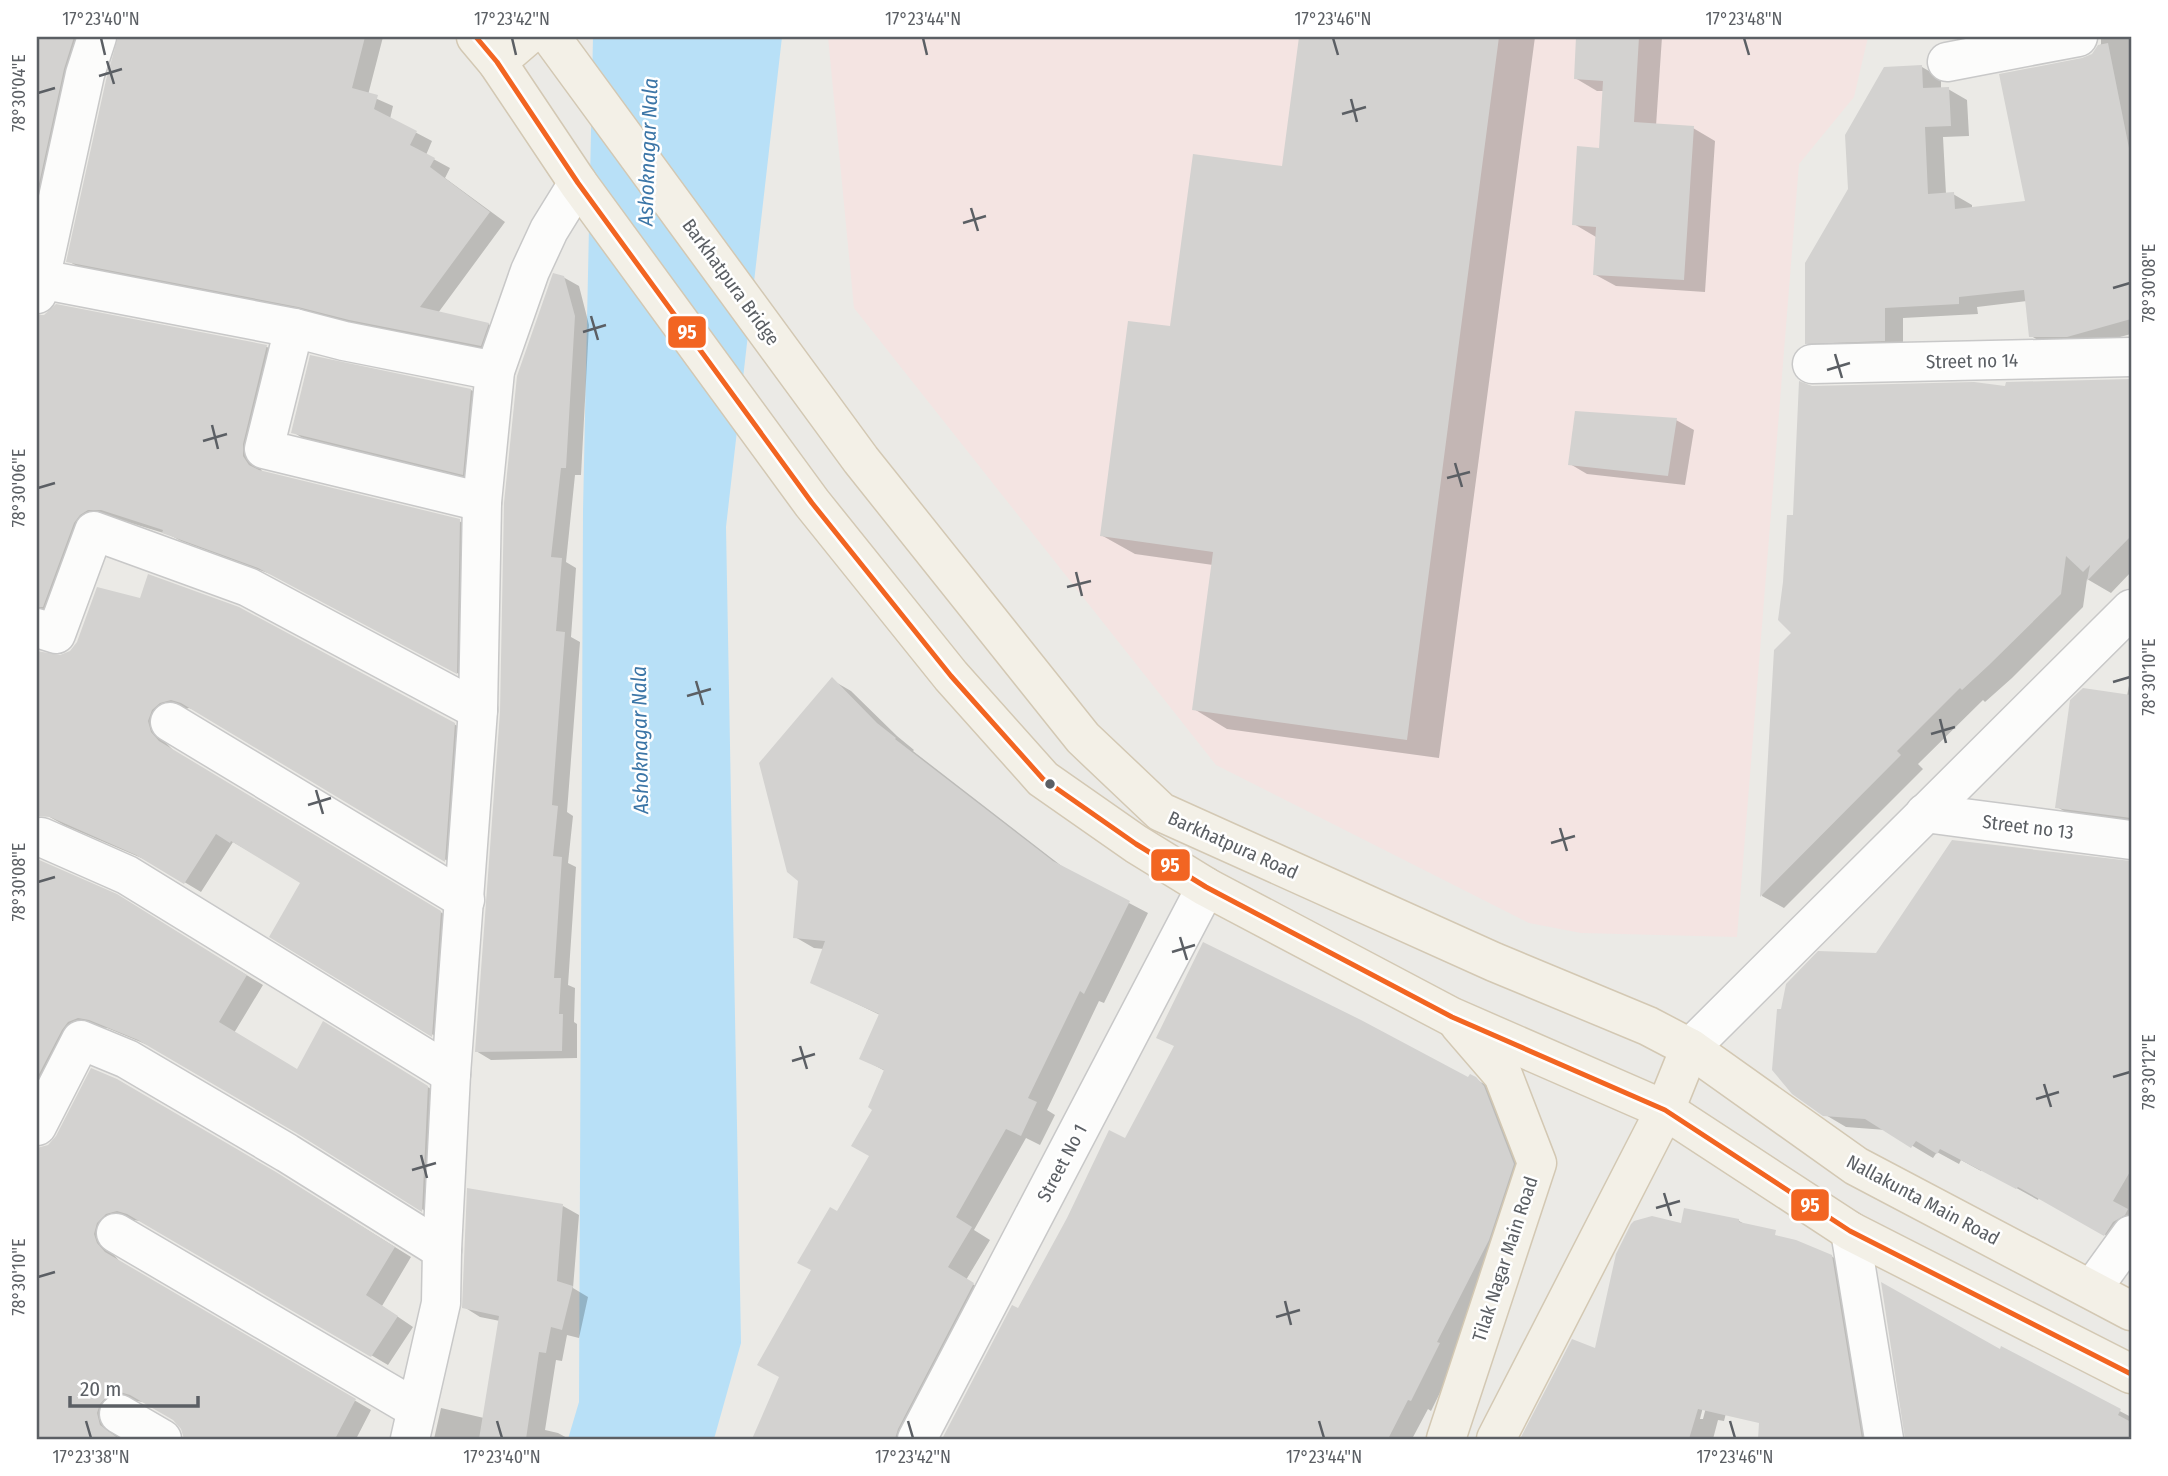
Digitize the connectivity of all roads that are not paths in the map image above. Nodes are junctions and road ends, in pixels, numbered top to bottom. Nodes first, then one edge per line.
1 (97, 37) edge
2 (526, 37) edge
3 (551, 37) edge
4 (2078, 37) edge
5 (486, 50) edge
6 (1947, 62) dead end
7 (578, 183) junction
8 (38, 286) edge
9 (294, 328) junction
10 (2131, 357) edge
11 (1812, 364) dead end
12 (495, 371) junction
13 (861, 460) joint
14 (482, 502) junction
15 (2131, 609) edge
16 (37, 628) edge
17 (478, 710) junction
18 (170, 722) dead end
19 (1926, 813) junction
20 (41, 837) dead end
21 (2131, 840) edge
22 (1206, 887) junction
23 (465, 901) junction
24 (1452, 1017) junction
25 (1690, 1048) junction
26 (451, 1074) junction
27 (1665, 1110) junction
28 (37, 1126) edge
29 (1850, 1231) junction
30 (116, 1233) dead end
31 (2131, 1235) edge
32 (442, 1250) junction
33 (2092, 1289) junction
34 (2131, 1311) edge
35 (2131, 1374) edge
36 (119, 1414) dead end
37 (413, 1424) edge
38 (162, 1439) edge
39 (918, 1439) edge
40 (1446, 1439) edge
41 (1496, 1439) edge
42 (1884, 1439) edge

1 - 8 street
2 - 5 main road
3 - 13 main road, Barkhatpura Bridge
4 - 6 street
5 - 7 main road
7 - 12 street
7 - 22 main road
8 - 9 street
9 - 12 street
9 - 14 street
10 - 11 street, Street no 14
12 - 14 street
13 - 25 main road, Barkhatpura Road
14 - 17 street
15 - 19 street
16 - 17 street
17 - 23 street
18 - 23 street
19 - 21 street, Street no 13
19 - 25 street
20 - 26 street
22 - 24 main road
22 - 39 street, Street No 1
23 - 26 street
24 - 27 main road
24 - 40 main road, Tilak Nagar Main Road
25 - 27 main road
25 - 33 main road, Nallakunta Main Road
26 - 32 street
27 - 29 main road
27 - 41 main road
28 - 32 street
29 - 35 main road
29 - 42 street
30 - 37 street
31 - 33 street
32 - 37 street
33 - 34 main road, Nallakunta Main Road
36 - 38 street

